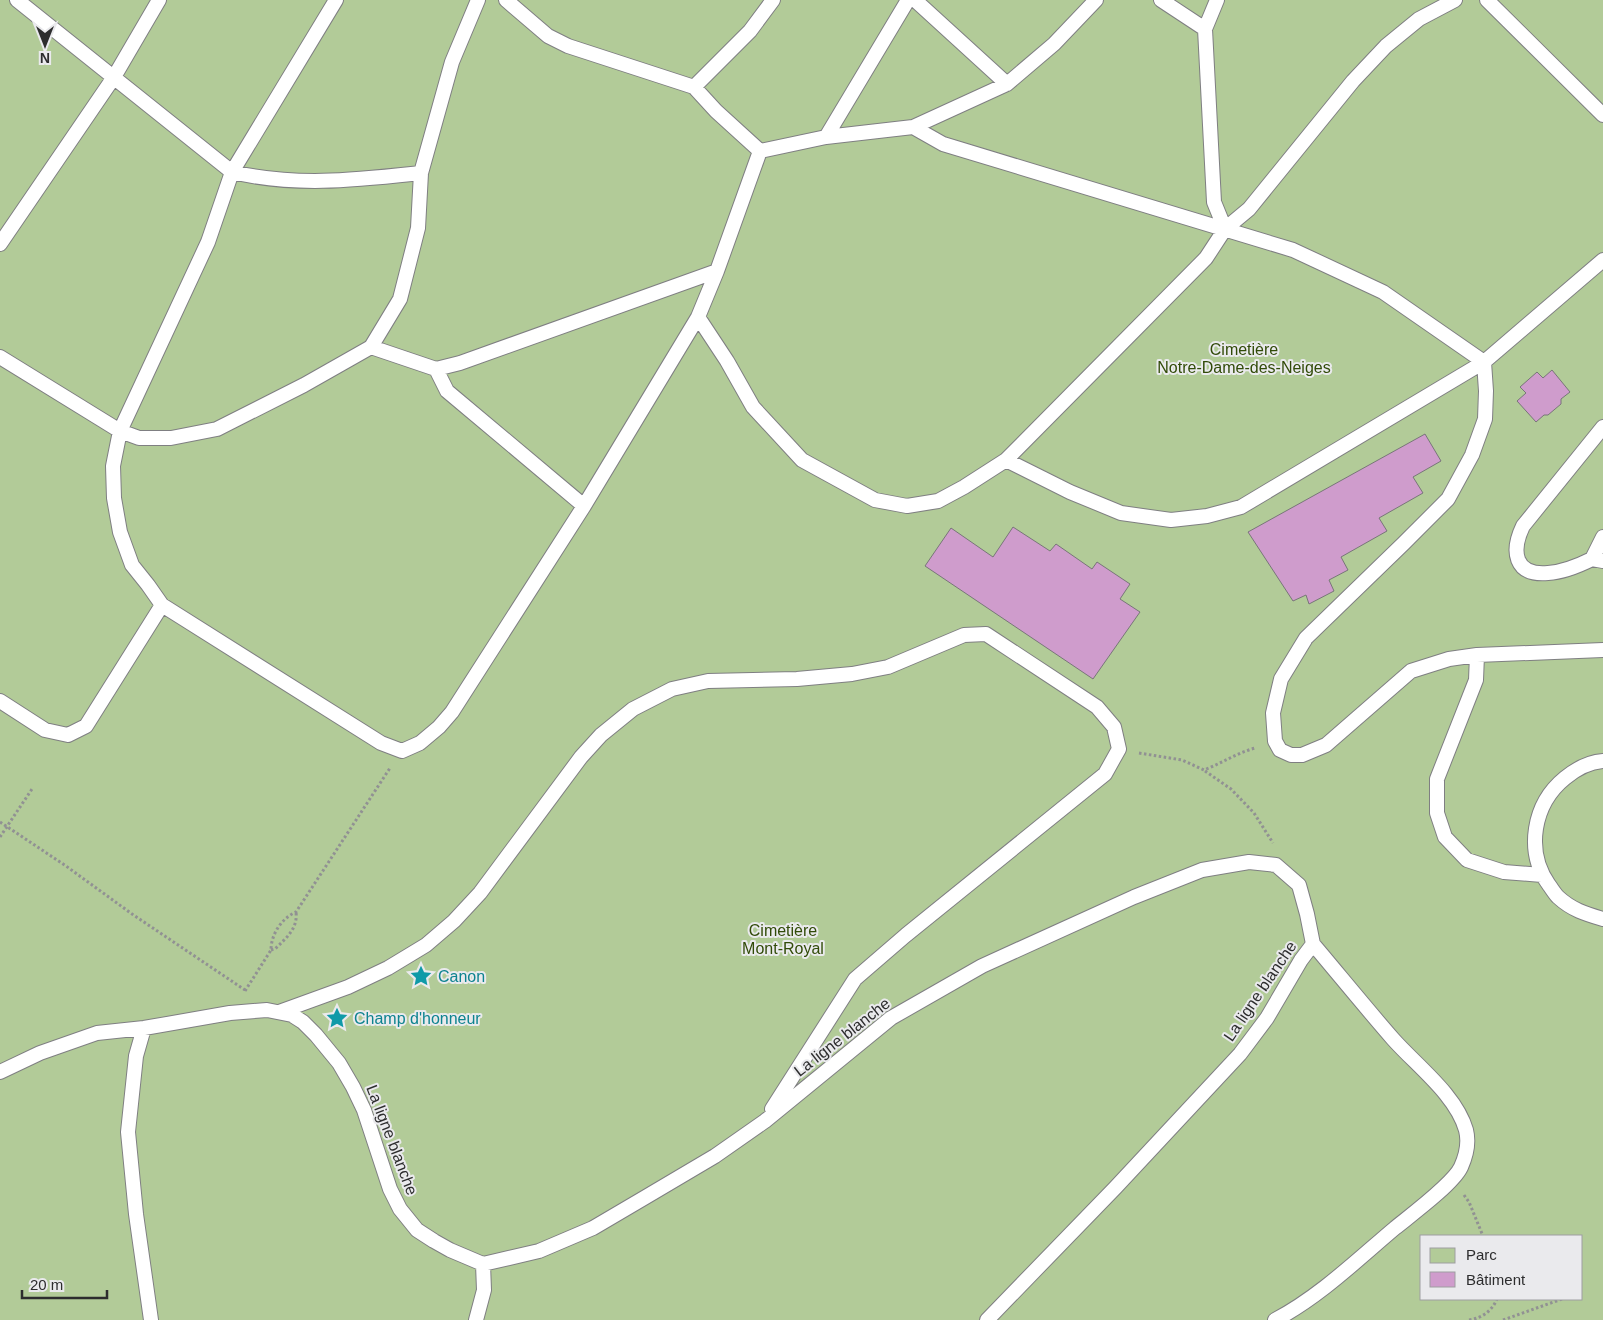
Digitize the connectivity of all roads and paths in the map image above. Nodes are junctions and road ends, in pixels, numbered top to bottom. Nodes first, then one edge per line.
1 (16, 0) edge
2 (159, 0) edge
3 (336, 0) edge
4 (478, 0) edge
5 (506, 0) edge
6 (773, 0) edge
7 (908, 0) edge
8 (915, 0) edge
9 (1096, 0) edge
10 (1161, 0) edge
11 (1217, 0) edge
12 (1455, 0) edge
13 (1487, 0) edge
14 (1205, 29) junction
15 (114, 77) junction
16 (1008, 84) junction
17 (694, 87) junction
18 (1603, 115) edge
19 (913, 127) junction
20 (826, 137) junction
21 (760, 151) junction
22 (232, 172) junction
23 (421, 173) junction
24 (1224, 229) junction
25 (0, 244) edge
26 (1603, 260) edge
27 (717, 271) junction
28 (698, 317) junction
29 (371, 347) junction
30 (0, 357) edge
31 (1484, 362) junction
32 (436, 369) junction
33 (1603, 427) edge
34 (120, 432) junction
35 (1006, 460) junction
36 (584, 506) junction
37 (1603, 537) edge
38 (1598, 560) edge
39 (162, 605) junction
40 (1603, 650) edge
41 (1477, 655) junction
42 (0, 701) edge
43 (1275, 741) junction
44 (1119, 749) junction
45 (402, 750) junction
46 (1603, 761) edge
47 (1204, 770) junction
48 (32, 789) dead end
49 (0, 822) edge
50 (7, 826) junction
51 (0, 837) edge
52 (1276, 865) junction
53 (1542, 875) junction
54 (296, 912) junction
55 (1603, 919) edge
56 (1313, 944) junction
57 (271, 950) junction
58 (279, 1012) junction
59 (144, 1028) junction
60 (0, 1072) edge
61 (764, 1121) junction
62 (1452, 1178) junction
63 (1483, 1235) edge
64 (483, 1264) junction
65 (1497, 1300) edge
66 (1559, 1300) edge
67 (151, 1320) edge
68 (476, 1320) edge
69 (987, 1320) edge
70 (1275, 1320) edge
71 (1469, 1320) edge
72 (1503, 1320) edge

1 - 15 lane
2 - 15 lane
3 - 22 lane
4 - 23 lane
5 - 17 lane
6 - 17 lane
7 - 20 lane
8 - 16 lane
9 - 16 lane
10 - 14 lane
11 - 14 lane
12 - 24 lane
13 - 18 lane
14 - 24 lane
15 - 22 lane
15 - 25 lane
16 - 19 lane
17 - 21 lane
19 - 20 lane
19 - 24 lane
20 - 21 lane
21 - 27 lane
22 - 23 lane
22 - 34 lane
23 - 29 lane
24 - 31 lane
24 - 35 lane
26 - 31 lane
27 - 28 lane
27 - 32 lane
28 - 35 lane
28 - 36 lane
29 - 32 lane
29 - 34 lane
30 - 34 lane
31 - 35 lane
31 - 43 lane
32 - 36 lane
33 - 38 lane
34 - 39 lane
36 - 45 lane
37 - 38 lane
39 - 42 lane
39 - 45 lane
40 - 41 lane
41 - 43 lane
41 - 53 lane
43 - 47 path
44 - 47 path
44 - 58 lane
44 - 61 lane
45 - 54 path
46 - 53 lane
47 - 52 path
48 - 50 path
49 - 50 path
50 - 51 path
50 - 57 path
52 - 56 lane, La ligne blanche
52 - 61 lane, La ligne blanche
53 - 55 lane
54 - 57 path
54 - 57 path
56 - 62 lane
56 - 69 lane, La ligne blanche
58 - 59 lane, La ligne blanche
58 - 64 lane, La ligne blanche
59 - 60 lane, La ligne blanche
59 - 67 lane
61 - 64 lane, La ligne blanche
62 - 63 path
62 - 70 lane
64 - 68 lane
65 - 71 path
66 - 72 path

